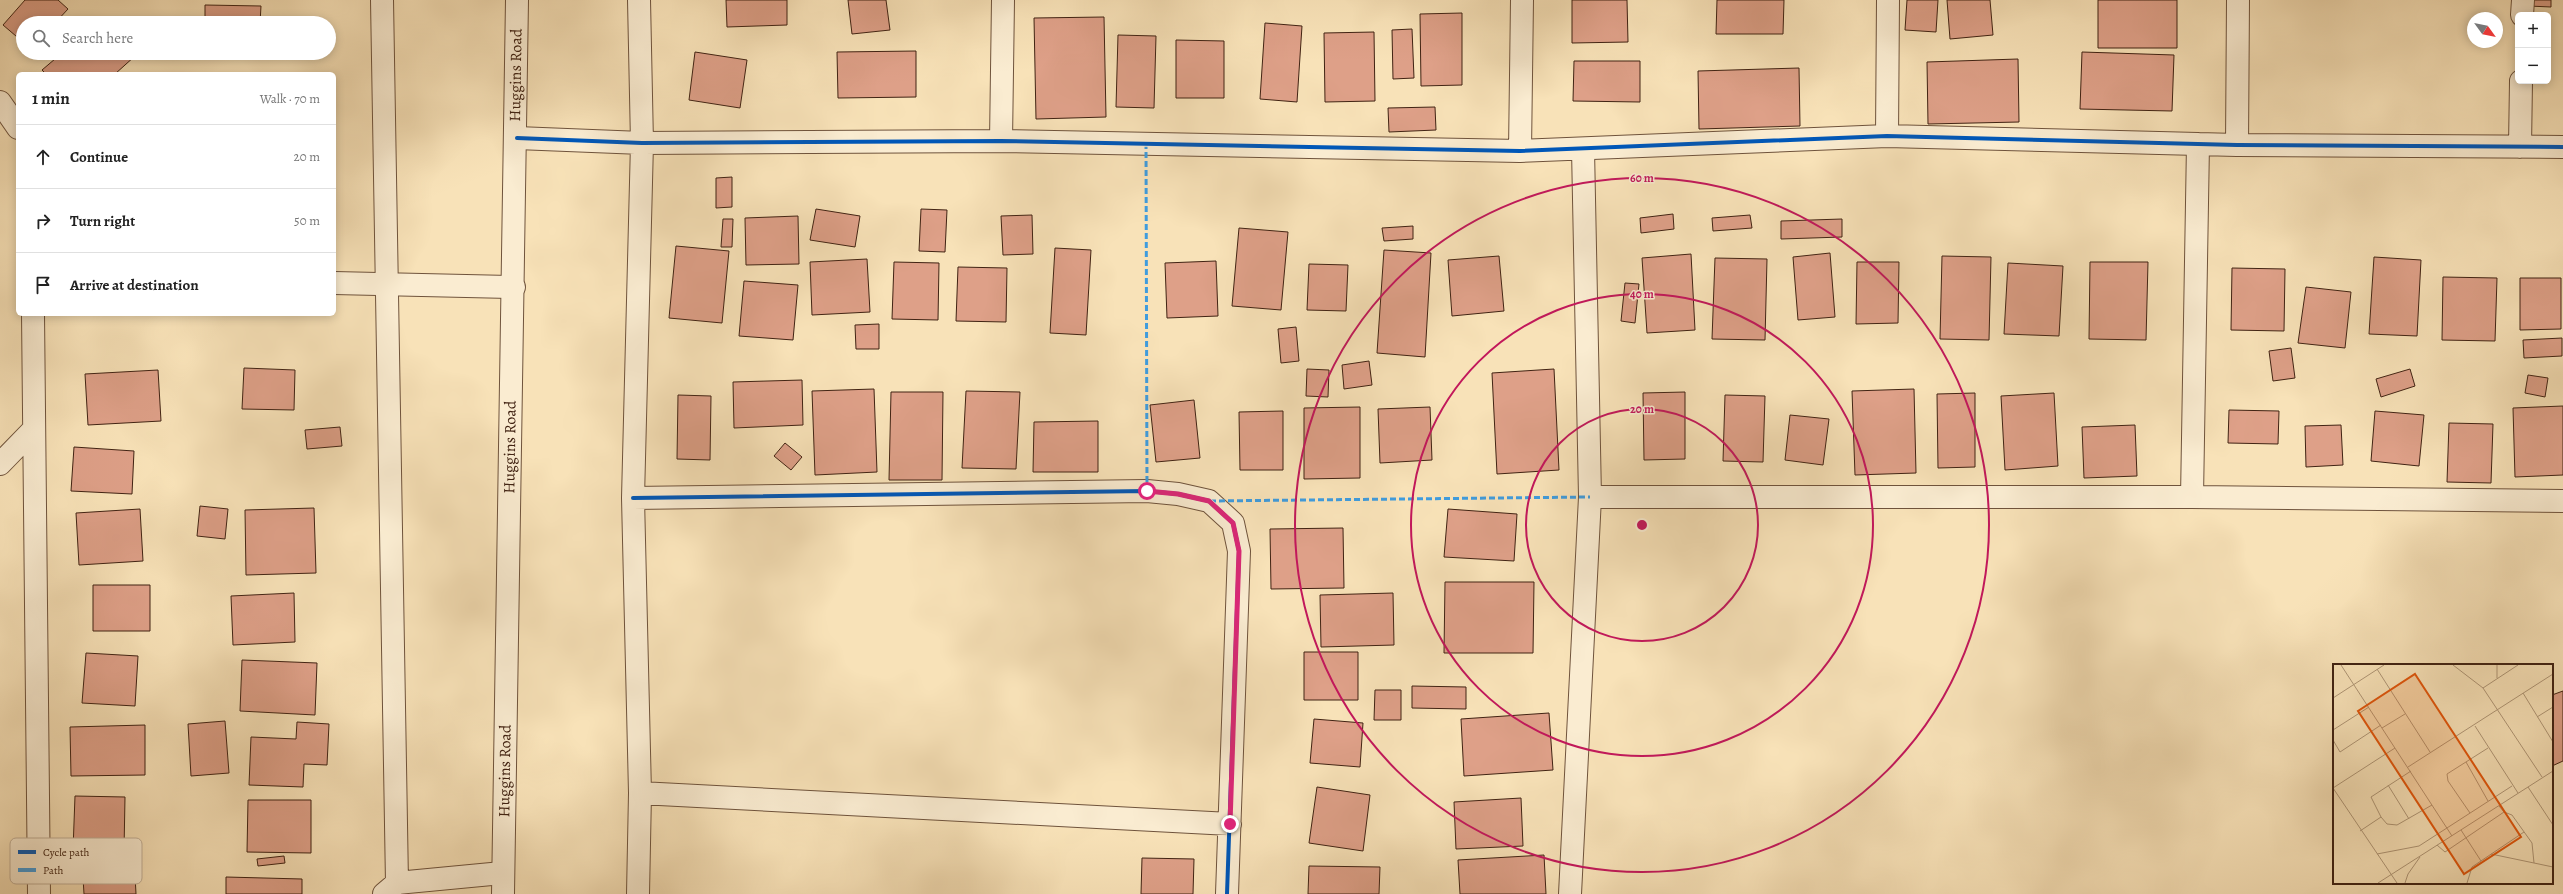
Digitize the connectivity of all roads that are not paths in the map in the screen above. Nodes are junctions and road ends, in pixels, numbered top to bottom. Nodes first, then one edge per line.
1 (382, 0) edge
2 (517, 0) edge
3 (639, 0) edge
4 (1003, 0) edge
5 (1522, 0) edge
6 (1888, 0) edge
7 (2238, 0) edge
8 (2522, 0) edge
9 (2522, 12) edge
10 (2521, 84) edge
11 (0, 102) edge
12 (16, 125) edge
13 (1887, 136) junction
14 (517, 138) junction
15 (1001, 141) junction
16 (642, 143) junction
17 (2198, 144) junction
18 (2237, 145) junction
19 (2520, 147) junction
20 (2563, 147) edge
21 (1583, 149) junction
22 (1520, 151) junction
23 (336, 283) edge
24 (388, 284) junction
25 (514, 288) junction
26 (33, 316) edge
27 (34, 429) junction
28 (0, 464) edge
29 (1590, 497) junction
30 (2192, 497) junction
31 (633, 498) junction
32 (2563, 501) edge
33 (640, 793) junction
34 (1230, 824) junction
35 (38, 838) edge
36 (39, 884) edge
37 (503, 884) edge
38 (390, 889) edge
39 (39, 894) edge
40 (638, 894) edge
41 (1227, 894) edge
42 (1570, 894) edge

1 - 24 street
2 - 14 street, Huggins Road
3 - 16 street
4 - 15 street
5 - 22 street
6 - 13 street
7 - 18 street
8 - 9 street
10 - 19 street
11 - 12 street
13 - 17 street
13 - 21 street
14 - 16 street
14 - 25 street, Huggins Road
15 - 16 street
15 - 22 street
16 - 31 street
17 - 18 street
17 - 30 street
18 - 19 street
19 - 20 street
21 - 22 street
21 - 29 street
23 - 24 street
24 - 25 street
24 - 38 street
25 - 37 street, Huggins Road
26 - 27 street
27 - 28 street
27 - 35 street
29 - 30 street
29 - 42 street
30 - 32 street
31 - 33 street
31 - 34 street
33 - 34 street
33 - 40 street
34 - 41 street
36 - 39 street
37 - 38 street

